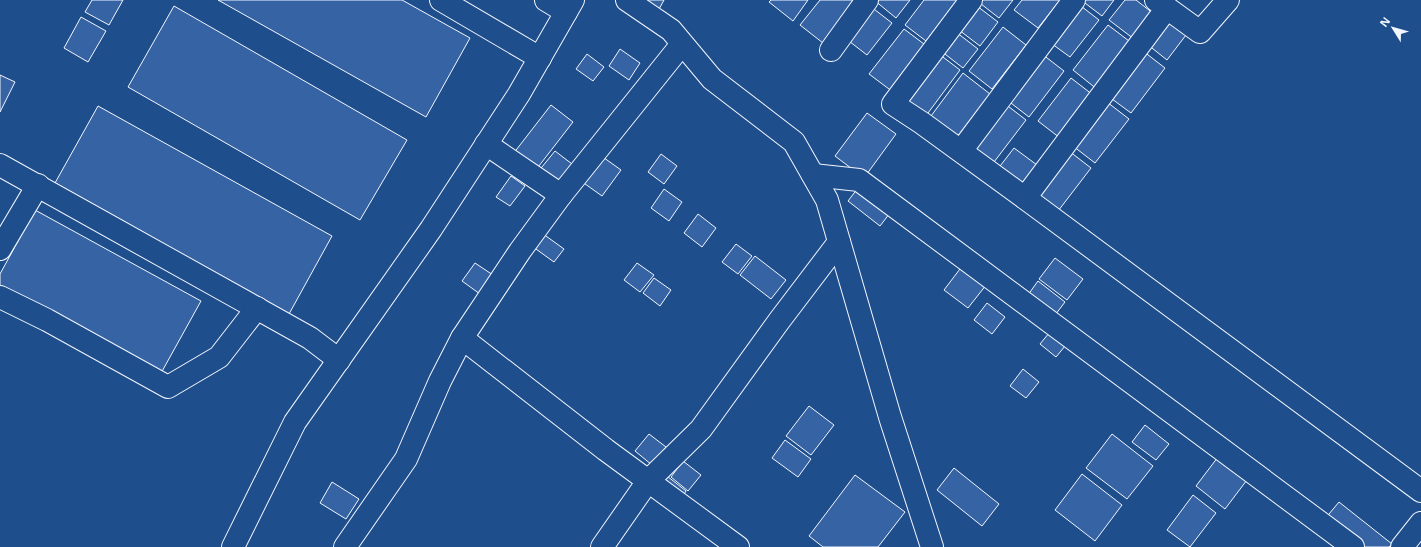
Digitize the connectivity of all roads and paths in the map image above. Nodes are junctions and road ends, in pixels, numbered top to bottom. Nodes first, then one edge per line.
1 (441, 0) edge
2 (546, 0) edge
3 (626, 0) edge
4 (868, 0) edge
5 (971, 0) edge
6 (1074, 0) edge
7 (1228, 0) edge
8 (1162, 4) edge
9 (569, 6) edge
10 (682, 44) junction
11 (831, 50) dead end
12 (540, 58) junction
13 (486, 144) junction
14 (960, 151) junction
15 (0, 165) edge
16 (813, 175) junction
17 (38, 185) junction
18 (561, 196) junction
19 (1025, 198) junction
20 (839, 242) junction
21 (0, 250) edge
22 (0, 297) edge
23 (257, 308) junction
24 (462, 338) junction
25 (339, 360) junction
26 (648, 481) junction
27 (1421, 492) edge
28 (1421, 523) edge
29 (233, 547) edge
30 (345, 547) edge
31 (602, 547) edge
32 (738, 547) edge
33 (932, 547) edge
34 (1352, 547) edge
35 (1402, 547) edge

1 - 12 street
2 - 9 street
3 - 10 street
4 - 11 street
5 - 14 street
6 - 14 street
7 - 8 street
8 - 19 street
9 - 12 street
10 - 16 street
10 - 18 street
12 - 13 street
13 - 18 street
13 - 25 street
14 - 19 street
15 - 17 street
16 - 20 street
16 - 34 street
17 - 21 street
17 - 23 street
18 - 24 street
19 - 27 street
20 - 26 street
20 - 33 street
22 - 23 street
23 - 25 street
24 - 26 street
24 - 30 street
25 - 29 street
26 - 31 street
26 - 32 street
28 - 35 street

